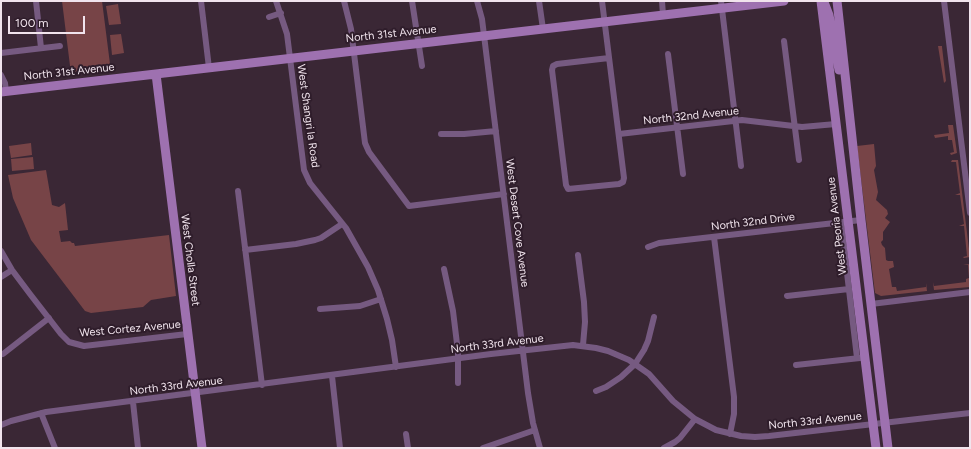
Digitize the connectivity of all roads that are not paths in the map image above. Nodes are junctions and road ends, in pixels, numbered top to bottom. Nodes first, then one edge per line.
1 (36, 1) edge
2 (201, 1) edge
3 (276, 1) edge
4 (344, 1) edge
5 (412, 1) edge
6 (477, 1) edge
7 (539, 1) edge
8 (602, 1) edge
9 (662, 1) edge
10 (780, 1) edge
11 (784, 1) edge
12 (837, 1) edge
13 (944, 1) edge
14 (825, 2) edge
15 (722, 4) edge
16 (281, 13) junction
17 (663, 15) junction
18 (269, 17) dead end
19 (605, 22) junction
20 (543, 29) junction
21 (484, 36) junction
22 (784, 40) dead end
23 (419, 43) junction
24 (60, 46) dead end
25 (41, 48) junction
26 (353, 51) junction
27 (1, 53) edge
28 (668, 54) dead end
29 (290, 58) junction
30 (610, 58) junction
31 (422, 66) dead end
32 (209, 68) junction
33 (829, 68) junction
34 (156, 74) junction
35 (1, 75) edge
36 (3, 91) edge
37 (847, 94) junction
38 (735, 120) junction
39 (850, 122) junction
40 (836, 124) junction
41 (677, 127) junction
42 (795, 127) junction
43 (496, 131) junction
44 (441, 134) dead end
45 (619, 134) junction
46 (799, 160) dead end
47 (741, 166) dead end
48 (683, 174) dead end
49 (857, 184) junction
50 (238, 191) dead end
51 (504, 194) junction
52 (970, 213) edge
53 (860, 220) junction
54 (844, 222) junction
55 (342, 224) junction
56 (714, 237) junction
57 (648, 247) dead end
58 (245, 250) junction
59 (1, 251) edge
60 (578, 255) dead end
61 (444, 269) dead end
62 (12, 270) junction
63 (1, 276) edge
64 (849, 289) junction
65 (970, 292) edge
66 (787, 296) dead end
67 (381, 300) junction
68 (871, 304) junction
69 (859, 306) junction
70 (320, 309) dead end
71 (654, 317) dead end
72 (49, 318) junction
73 (188, 334) junction
74 (583, 345) junction
75 (523, 350) junction
76 (3, 354) dead end
77 (861, 358) junction
78 (458, 359) junction
79 (635, 364) junction
80 (796, 365) dead end
81 (396, 367) junction
82 (332, 376) junction
83 (458, 382) dead end
84 (262, 385) junction
85 (596, 391) dead end
86 (195, 394) junction
87 (132, 402) junction
88 (41, 413) junction
89 (970, 413) edge
90 (695, 419) junction
91 (885, 423) junction
92 (1, 425) edge
93 (873, 425) junction
94 (535, 430) junction
95 (406, 434) dead end
96 (730, 434) junction
97 (55, 448) edge
98 (138, 448) edge
99 (202, 448) edge
100 (340, 448) edge
101 (408, 448) edge
102 (483, 448) edge
103 (540, 448) edge
104 (664, 448) edge
105 (876, 448) edge
106 (888, 448) edge

1 - 25 street
2 - 32 street
3 - 16 street, West Shangri la Road
4 - 26 street
5 - 23 street
6 - 21 street, West Desert Cove Avenue
7 - 20 street
8 - 19 street
9 - 17 street
10 - 11 street, North 31st Avenue
10 - 15 street, North 31st Avenue
12 - 37 street
13 - 52 street
14 - 33 street, West Peoria Avenue
14 - 37 street
15 - 17 street, North 31st Avenue
15 - 38 street
16 - 18 street
16 - 29 street, West Shangri la Road
17 - 19 street, North 31st Avenue
19 - 20 street, North 31st Avenue
19 - 30 street
20 - 21 street, North 31st Avenue
21 - 23 street, North 31st Avenue
21 - 43 street, West Desert Cove Avenue
22 - 42 street
23 - 26 street, North 31st Avenue
23 - 31 street
24 - 25 street
25 - 27 street
26 - 29 street, North 31st Avenue
26 - 51 street
28 - 41 street
29 - 32 street, North 31st Avenue
29 - 55 street, West Shangri la Road
30 - 45 street
30 - 45 street
32 - 34 street, North 31st Avenue
33 - 39 street
33 - 40 street, West Peoria Avenue
34 - 36 street, North 31st Avenue
34 - 73 street, West Cholla Street
35 - 36 street
37 - 39 street
38 - 41 street, North 32nd Avenue
38 - 42 street, North 32nd Avenue
38 - 47 street
39 - 49 street
40 - 42 street, North 32nd Avenue
40 - 49 street
40 - 54 street, West Peoria Avenue
41 - 45 street, North 32nd Avenue
41 - 48 street
42 - 46 street
43 - 44 street
43 - 51 street, West Desert Cove Avenue
49 - 53 street
50 - 58 street
51 - 75 street, West Desert Cove Avenue
53 - 54 street, North 32nd Drive
53 - 68 street
54 - 56 street, North 32nd Drive
54 - 64 street, West Peoria Avenue
54 - 69 street, West Peoria Avenue
55 - 58 street
55 - 67 street, West Shangri la Road
56 - 57 street, North 32nd Drive
56 - 96 street
58 - 84 street
59 - 62 street, West Cortez Avenue
60 - 74 street
61 - 78 street
62 - 63 street
62 - 72 street, West Cortez Avenue
64 - 66 street
64 - 77 street, West Peoria Avenue
65 - 68 street
67 - 70 street
67 - 81 street, West Shangri la Road
68 - 69 street
68 - 91 street
69 - 77 street, West Peoria Avenue
71 - 79 street
72 - 73 street, West Cortez Avenue
72 - 76 street
73 - 86 street, West Cholla Street
74 - 75 street, North 33rd Avenue
74 - 79 street, North 33rd Avenue
75 - 78 street, North 33rd Avenue
75 - 94 street, West Desert Cove Avenue
77 - 80 street
77 - 93 street, West Peoria Avenue
78 - 81 street, North 33rd Avenue
78 - 83 street
79 - 85 street
79 - 90 street, North 33rd Avenue
81 - 82 street, North 33rd Avenue
82 - 84 street, North 33rd Avenue
82 - 100 street
84 - 86 street, North 33rd Avenue
86 - 87 street, North 33rd Avenue
86 - 99 street, West Cholla Street
87 - 88 street, North 33rd Avenue
87 - 98 street
88 - 92 street, North 33rd Avenue
88 - 97 street
89 - 91 street, North 33rd Avenue
90 - 96 street, North 33rd Avenue
90 - 104 street
91 - 93 street, North 33rd Avenue
91 - 106 street
93 - 96 street, North 33rd Avenue
93 - 105 street, West Peoria Avenue
94 - 102 street
94 - 103 street, West Desert Cove Avenue
95 - 101 street

